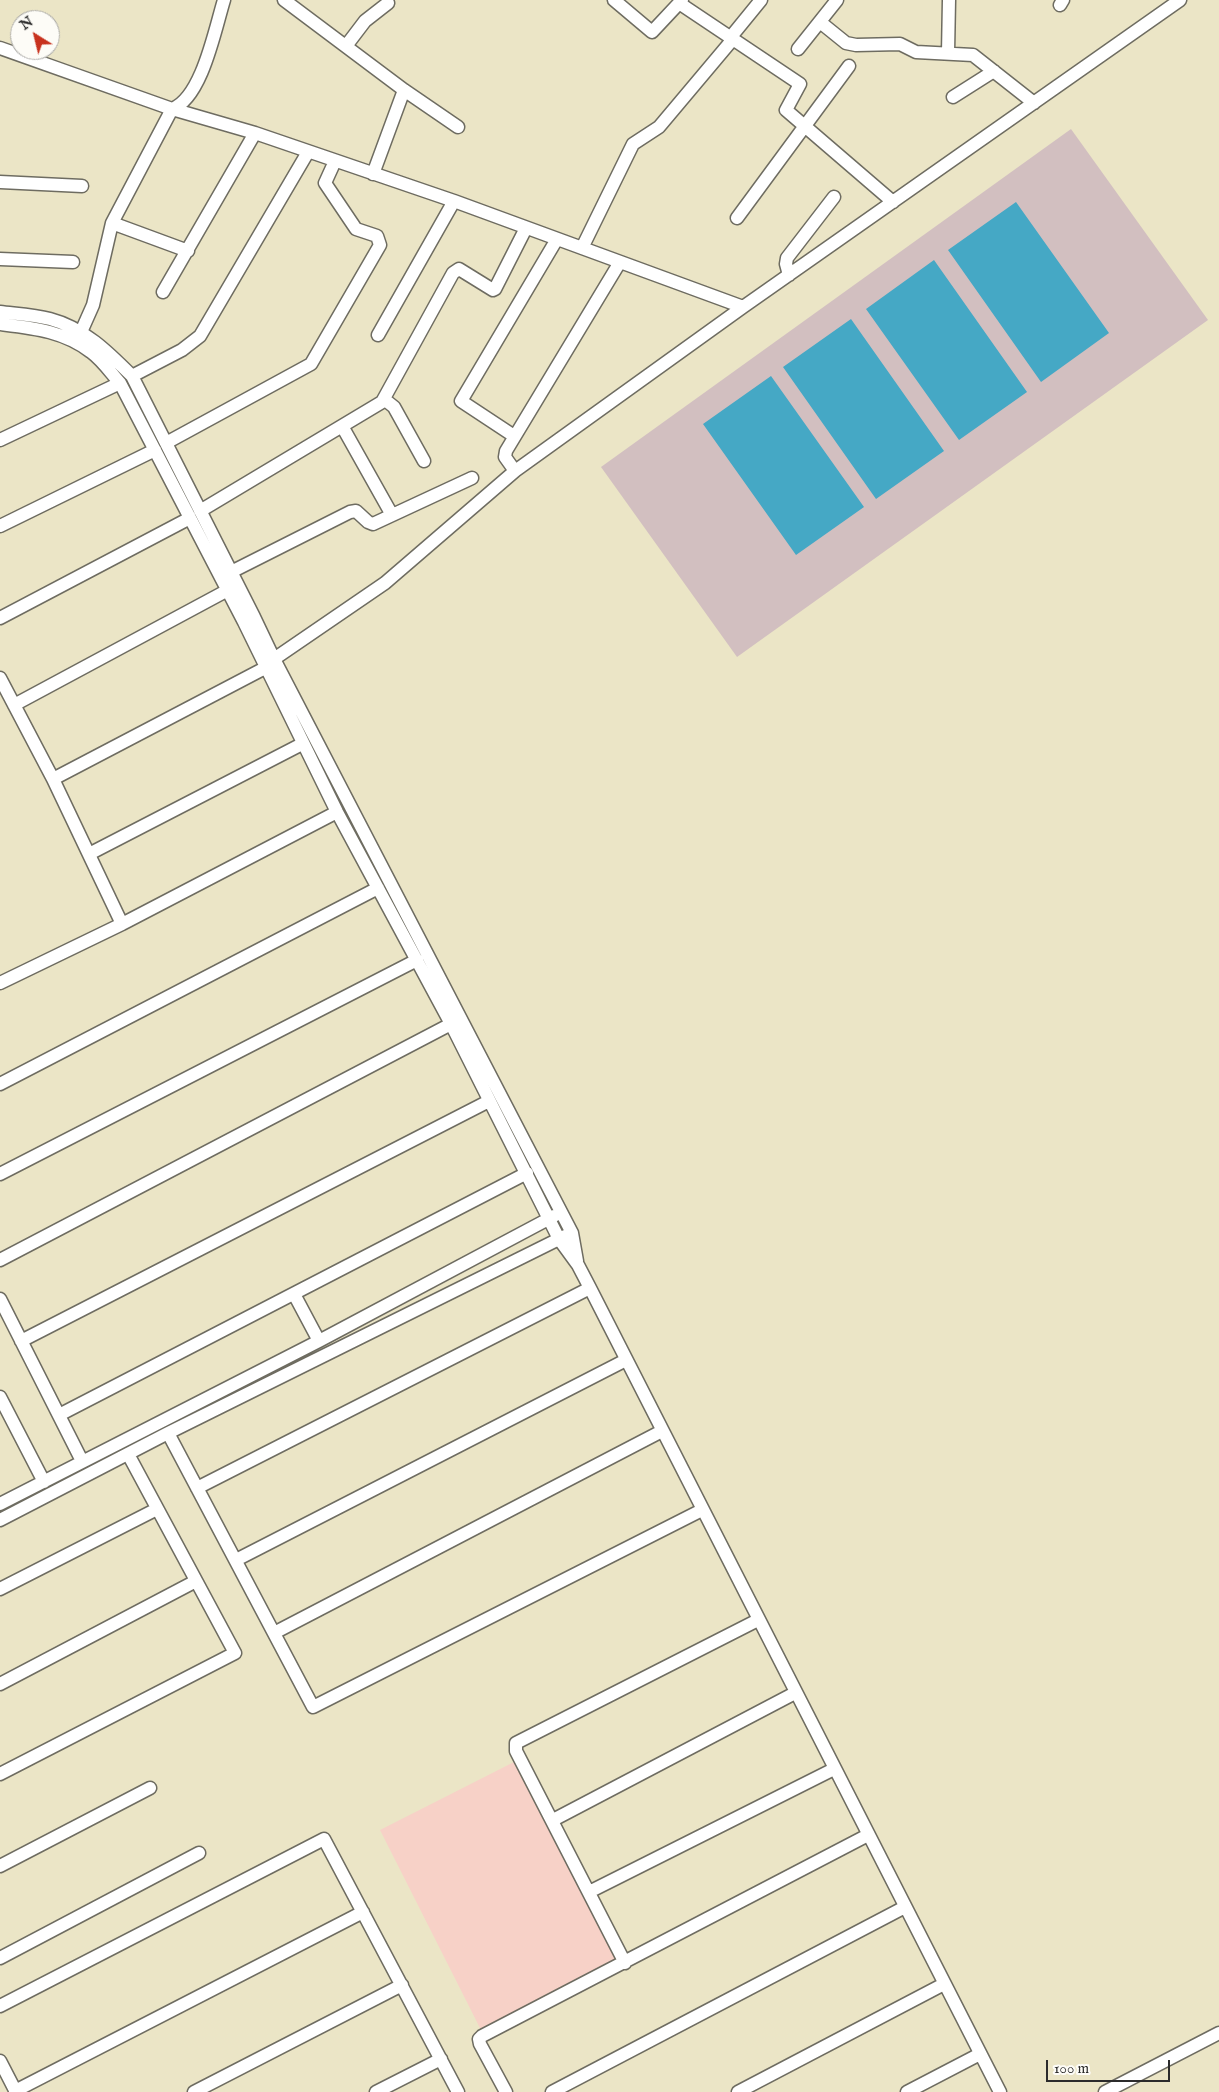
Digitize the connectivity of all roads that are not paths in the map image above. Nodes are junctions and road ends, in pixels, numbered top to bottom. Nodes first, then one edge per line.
1 (224, 0) edge
2 (284, 0) edge
3 (614, 0) edge
4 (762, 0) edge
5 (837, 0) edge
6 (949, 0) edge
7 (1180, 0) edge
8 (681, 2) edge
9 (388, 3) dead end
10 (820, 22) junction
11 (732, 38) junction
12 (346, 46) junction
13 (0, 48) edge
14 (798, 49) dead end
15 (948, 53) junction
16 (849, 66) dead end
17 (994, 71) junction
18 (404, 90) junction
19 (952, 97) dead end
20 (1034, 102) junction
21 (172, 109) junction
22 (458, 127) dead end
23 (806, 128) junction
24 (254, 133) junction
25 (308, 152) junction
26 (335, 161) junction
27 (373, 174) junction
28 (0, 182) edge
29 (82, 186) dead end
30 (834, 197) dead end
31 (454, 201) junction
32 (893, 202) junction
33 (737, 218) dead end
34 (112, 223) junction
35 (526, 228) junction
36 (556, 239) junction
37 (582, 248) junction
38 (188, 251) junction
39 (0, 259) edge
40 (73, 262) dead end
41 (620, 262) junction
42 (789, 275) junction
43 (164, 292) dead end
44 (743, 307) junction
45 (0, 312) edge
46 (0, 324) edge
47 (81, 332) junction
48 (378, 335) dead end
49 (126, 380) junction
50 (384, 399) junction
51 (342, 426) junction
52 (514, 436) junction
53 (0, 440) edge
54 (166, 443) junction
55 (154, 450) junction
56 (424, 461) dead end
57 (515, 471) junction
58 (181, 472) junction
59 (472, 478) dead end
60 (170, 479) junction
61 (195, 514) junction
62 (392, 515) junction
63 (0, 526) edge
64 (231, 572) junction
65 (228, 590) junction
66 (0, 618) edge
67 (269, 664) junction
68 (0, 678) edge
69 (14, 705) junction
70 (302, 744) junction
71 (53, 779) junction
72 (337, 812) junction
73 (89, 854) junction
74 (378, 888) junction
75 (403, 922) junction
76 (122, 924) junction
77 (417, 960) junction
78 (0, 983) edge
79 (451, 1024) junction
80 (0, 1084) edge
81 (489, 1102) junction
82 (527, 1173) junction
83 (0, 1174) edge
84 (561, 1212) junction
85 (549, 1218) junction
86 (572, 1233) junction
87 (559, 1239) junction
88 (0, 1260) edge
89 (578, 1266) junction
90 (590, 1288) junction
91 (294, 1294) junction
92 (0, 1299) edge
93 (21, 1341) junction
94 (319, 1341) junction
95 (626, 1360) junction
96 (1, 1403) edge
97 (59, 1415) junction
98 (662, 1431) junction
99 (168, 1433) junction
100 (128, 1454) junction
101 (82, 1461) junction
102 (44, 1482) junction
103 (197, 1488) junction
104 (0, 1504) edge
105 (157, 1509) junction
106 (702, 1510) junction
107 (0, 1520) edge
108 (236, 1560) junction
109 (196, 1581) junction
110 (0, 1590) edge
111 (758, 1620) junction
112 (274, 1633) junction
113 (0, 1684) edge
114 (796, 1693) junction
115 (834, 1768) junction
116 (0, 1774) edge
117 (150, 1788) dead end
118 (553, 1820) junction
119 (868, 1835) junction
120 (199, 1853) dead end
121 (0, 1866) edge
122 (589, 1892) junction
123 (905, 1907) junction
124 (363, 1912) junction
125 (0, 1958) edge
126 (625, 1963) junction
127 (944, 1984) junction
128 (402, 1985) junction
129 (0, 2006) edge
130 (1219, 2034) edge
131 (980, 2054) junction
132 (441, 2059) junction
133 (0, 2061) edge
134 (16, 2092) edge
135 (194, 2092) edge
136 (376, 2092) edge
137 (458, 2092) edge
138 (506, 2092) edge
139 (552, 2092) edge
140 (738, 2092) edge
141 (907, 2092) edge
142 (1000, 2092) edge
143 (1105, 2092) edge

1 - 21 street
2 - 12 street
3 - 8 street
4 - 11 street
5 - 10 street
6 - 15 street
7 - 20 street
8 - 11 street
9 - 12 street
10 - 14 street
10 - 15 street
11 - 23 street
11 - 37 street
12 - 18 street
13 - 21 street
15 - 17 street
16 - 23 street
17 - 19 street
17 - 20 street
18 - 22 street
18 - 27 street
20 - 32 street
21 - 24 street
21 - 34 street
23 - 32 street
23 - 33 street
24 - 25 street
24 - 38 street
25 - 26 street
25 - 49 street
26 - 27 street
26 - 54 street
27 - 31 street
28 - 29 street
30 - 42 street
31 - 35 street
31 - 48 street
32 - 42 street
34 - 38 street
34 - 47 street
35 - 36 street
35 - 50 street
36 - 37 street
36 - 52 street
37 - 41 street
38 - 43 street
39 - 40 street
41 - 44 street
41 - 52 street
42 - 44 street
44 - 57 street
45 - 47 street
46 - 49 street
47 - 49 street
49 - 53 street
49 - 54 street
49 - 55 street
50 - 51 street
50 - 56 street
51 - 61 street
51 - 62 street
52 - 57 street
54 - 58 street
55 - 60 street
55 - 63 street
57 - 67 street
58 - 60 street
58 - 61 street
59 - 62 street
60 - 61 street
61 - 64 street
61 - 65 street
61 - 66 street
62 - 64 street
64 - 67 street
65 - 67 street
65 - 69 street
67 - 70 street
67 - 71 street
67 - 75 street
68 - 69 street
69 - 71 street
70 - 72 street
70 - 73 street
71 - 73 street
72 - 74 street
72 - 76 street
73 - 76 street
74 - 75 street
74 - 80 street
75 - 77 street
75 - 84 street
76 - 78 street
77 - 79 street
77 - 83 street
79 - 81 street
79 - 88 street
81 - 82 street
81 - 93 street
82 - 85 street
82 - 91 street
84 - 85 street
84 - 86 street
85 - 87 street
85 - 94 street
86 - 87 street
86 - 89 street
87 - 89 street
87 - 99 street
89 - 90 street
90 - 95 street
90 - 103 street
91 - 94 street
91 - 97 street
92 - 93 street
93 - 97 street
94 - 101 street
95 - 98 street
95 - 108 street
96 - 102 street
97 - 101 street
98 - 106 street
98 - 112 street
99 - 100 street
99 - 103 street
100 - 105 street
100 - 107 street
101 - 102 street
102 - 104 street
103 - 108 street
105 - 109 street
105 - 110 street
106 - 111 street
106 - 112 street
108 - 112 street
109 - 113 street
109 - 116 street
111 - 114 street
111 - 118 street
114 - 115 street
114 - 118 street
115 - 119 street
115 - 122 street
117 - 121 street
118 - 122 street
119 - 123 street
119 - 126 street
120 - 125 street
122 - 126 street
123 - 127 street
123 - 139 street
124 - 128 street
124 - 129 street
124 - 134 street
126 - 138 street
127 - 131 street
127 - 140 street
128 - 132 street
128 - 135 street
130 - 143 street
131 - 141 street
131 - 142 street
132 - 136 street
132 - 137 street
133 - 134 street

